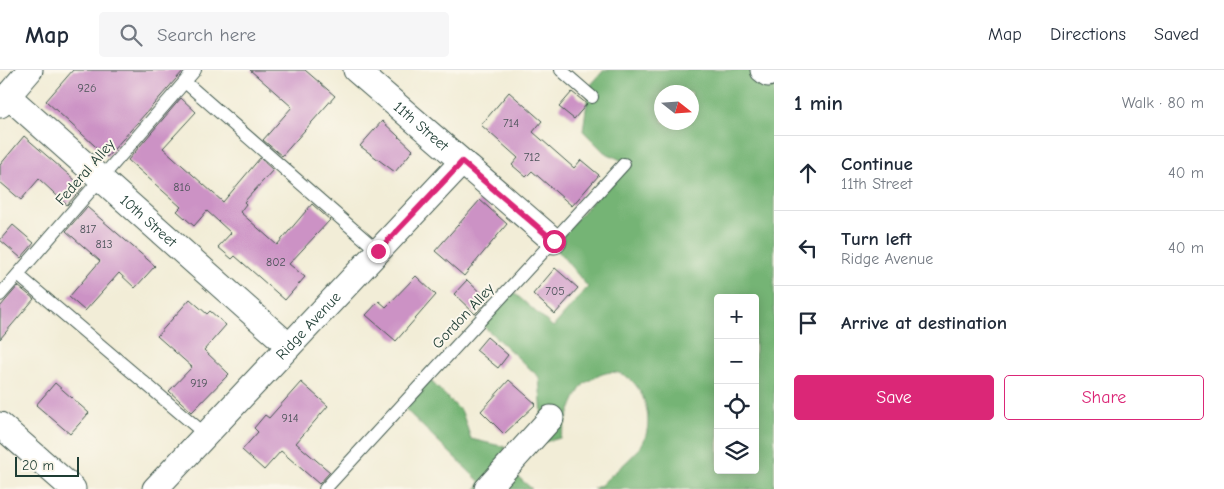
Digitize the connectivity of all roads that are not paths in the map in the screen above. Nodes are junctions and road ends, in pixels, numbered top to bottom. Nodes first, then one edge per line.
1 (30, 70) edge
2 (195, 70) edge
3 (356, 70) edge
4 (561, 70) edge
5 (185, 82) junction
6 (592, 97) dead end
7 (4, 100) edge
8 (462, 162) junction
9 (624, 164) dead end
10 (101, 179) junction
11 (554, 241) junction
12 (378, 251) junction
13 (18, 275) junction
14 (0, 295) edge
15 (289, 346) junction
16 (551, 418) dead end
17 (0, 425) edge
18 (206, 435) junction
19 (73, 489) edge
20 (155, 489) edge
21 (325, 489) edge
22 (486, 489) edge

1 - 7 street
2 - 5 lane, Federal Alley
3 - 8 street, 11th Street
4 - 6 lane
5 - 10 lane, Federal Alley
5 - 12 lane
7 - 10 street, 10th Street
8 - 11 street, 11th Street
8 - 12 street, Ridge Avenue
9 - 11 lane, Gordon Alley
10 - 13 lane, Federal Alley
10 - 15 street, 10th Street
11 - 21 lane, Gordon Alley
12 - 15 street, Ridge Avenue
13 - 14 lane, Federal Alley
13 - 18 lane
15 - 18 street, Ridge Avenue
16 - 22 street
17 - 19 street
18 - 20 street, Ridge Avenue

